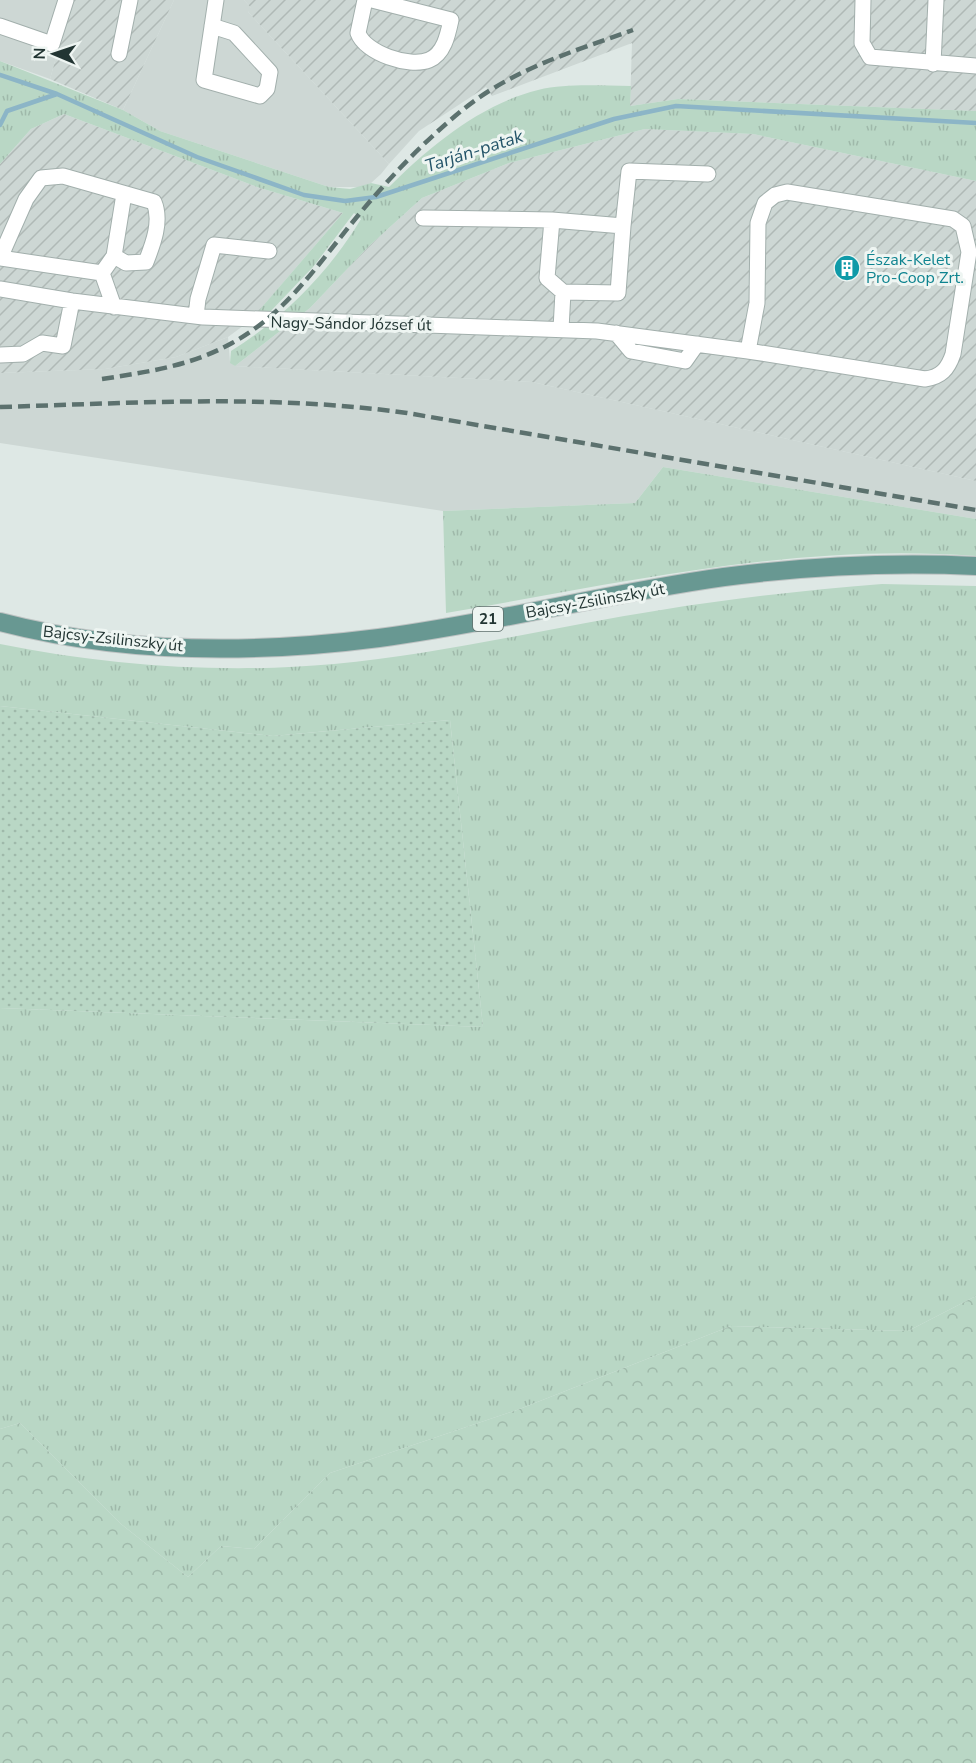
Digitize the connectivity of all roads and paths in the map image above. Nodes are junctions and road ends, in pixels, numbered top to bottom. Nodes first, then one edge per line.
1 (66, 0) edge
2 (130, 0) edge
3 (216, 0) edge
4 (365, 0) edge
5 (372, 0) edge
6 (863, 0) edge
7 (936, 0) edge
8 (0, 26) edge
9 (212, 26) junction
10 (119, 54) dead end
11 (933, 64) junction
12 (976, 66) edge
13 (708, 174) dead end
14 (124, 194) junction
15 (423, 218) dead end
16 (552, 220) junction
17 (623, 226) junction
18 (269, 251) dead end
19 (114, 256) junction
20 (0, 258) edge
21 (102, 273) junction
22 (0, 289) edge
23 (563, 292) junction
24 (72, 301) junction
25 (114, 307) junction
26 (196, 316) junction
27 (561, 329) junction
28 (748, 351) junction
29 (0, 355) edge
30 (976, 566) edge
31 (0, 622) edge

1 - 8 street
2 - 10 street
3 - 9 street
4 - 5 street
6 - 11 street
7 - 11 street
9 - 9 street
11 - 12 street
13 - 17 street
14 - 19 street
14 - 19 street
14 - 20 street
15 - 16 street
16 - 17 street
16 - 23 street
17 - 23 street
18 - 26 street
19 - 21 street
20 - 21 street
21 - 25 street
22 - 24 street, Nagy-Sándor József út
23 - 27 street
24 - 25 street, Nagy-Sándor József út
24 - 29 street
25 - 26 street, Nagy-Sándor József út
26 - 27 street, Nagy-Sándor József út
27 - 28 street, Nagy-Sándor József út
28 - 28 street, Nagy-Sándor József út
30 - 31 main road, Bajcsy-Zsilinszky út / 21

